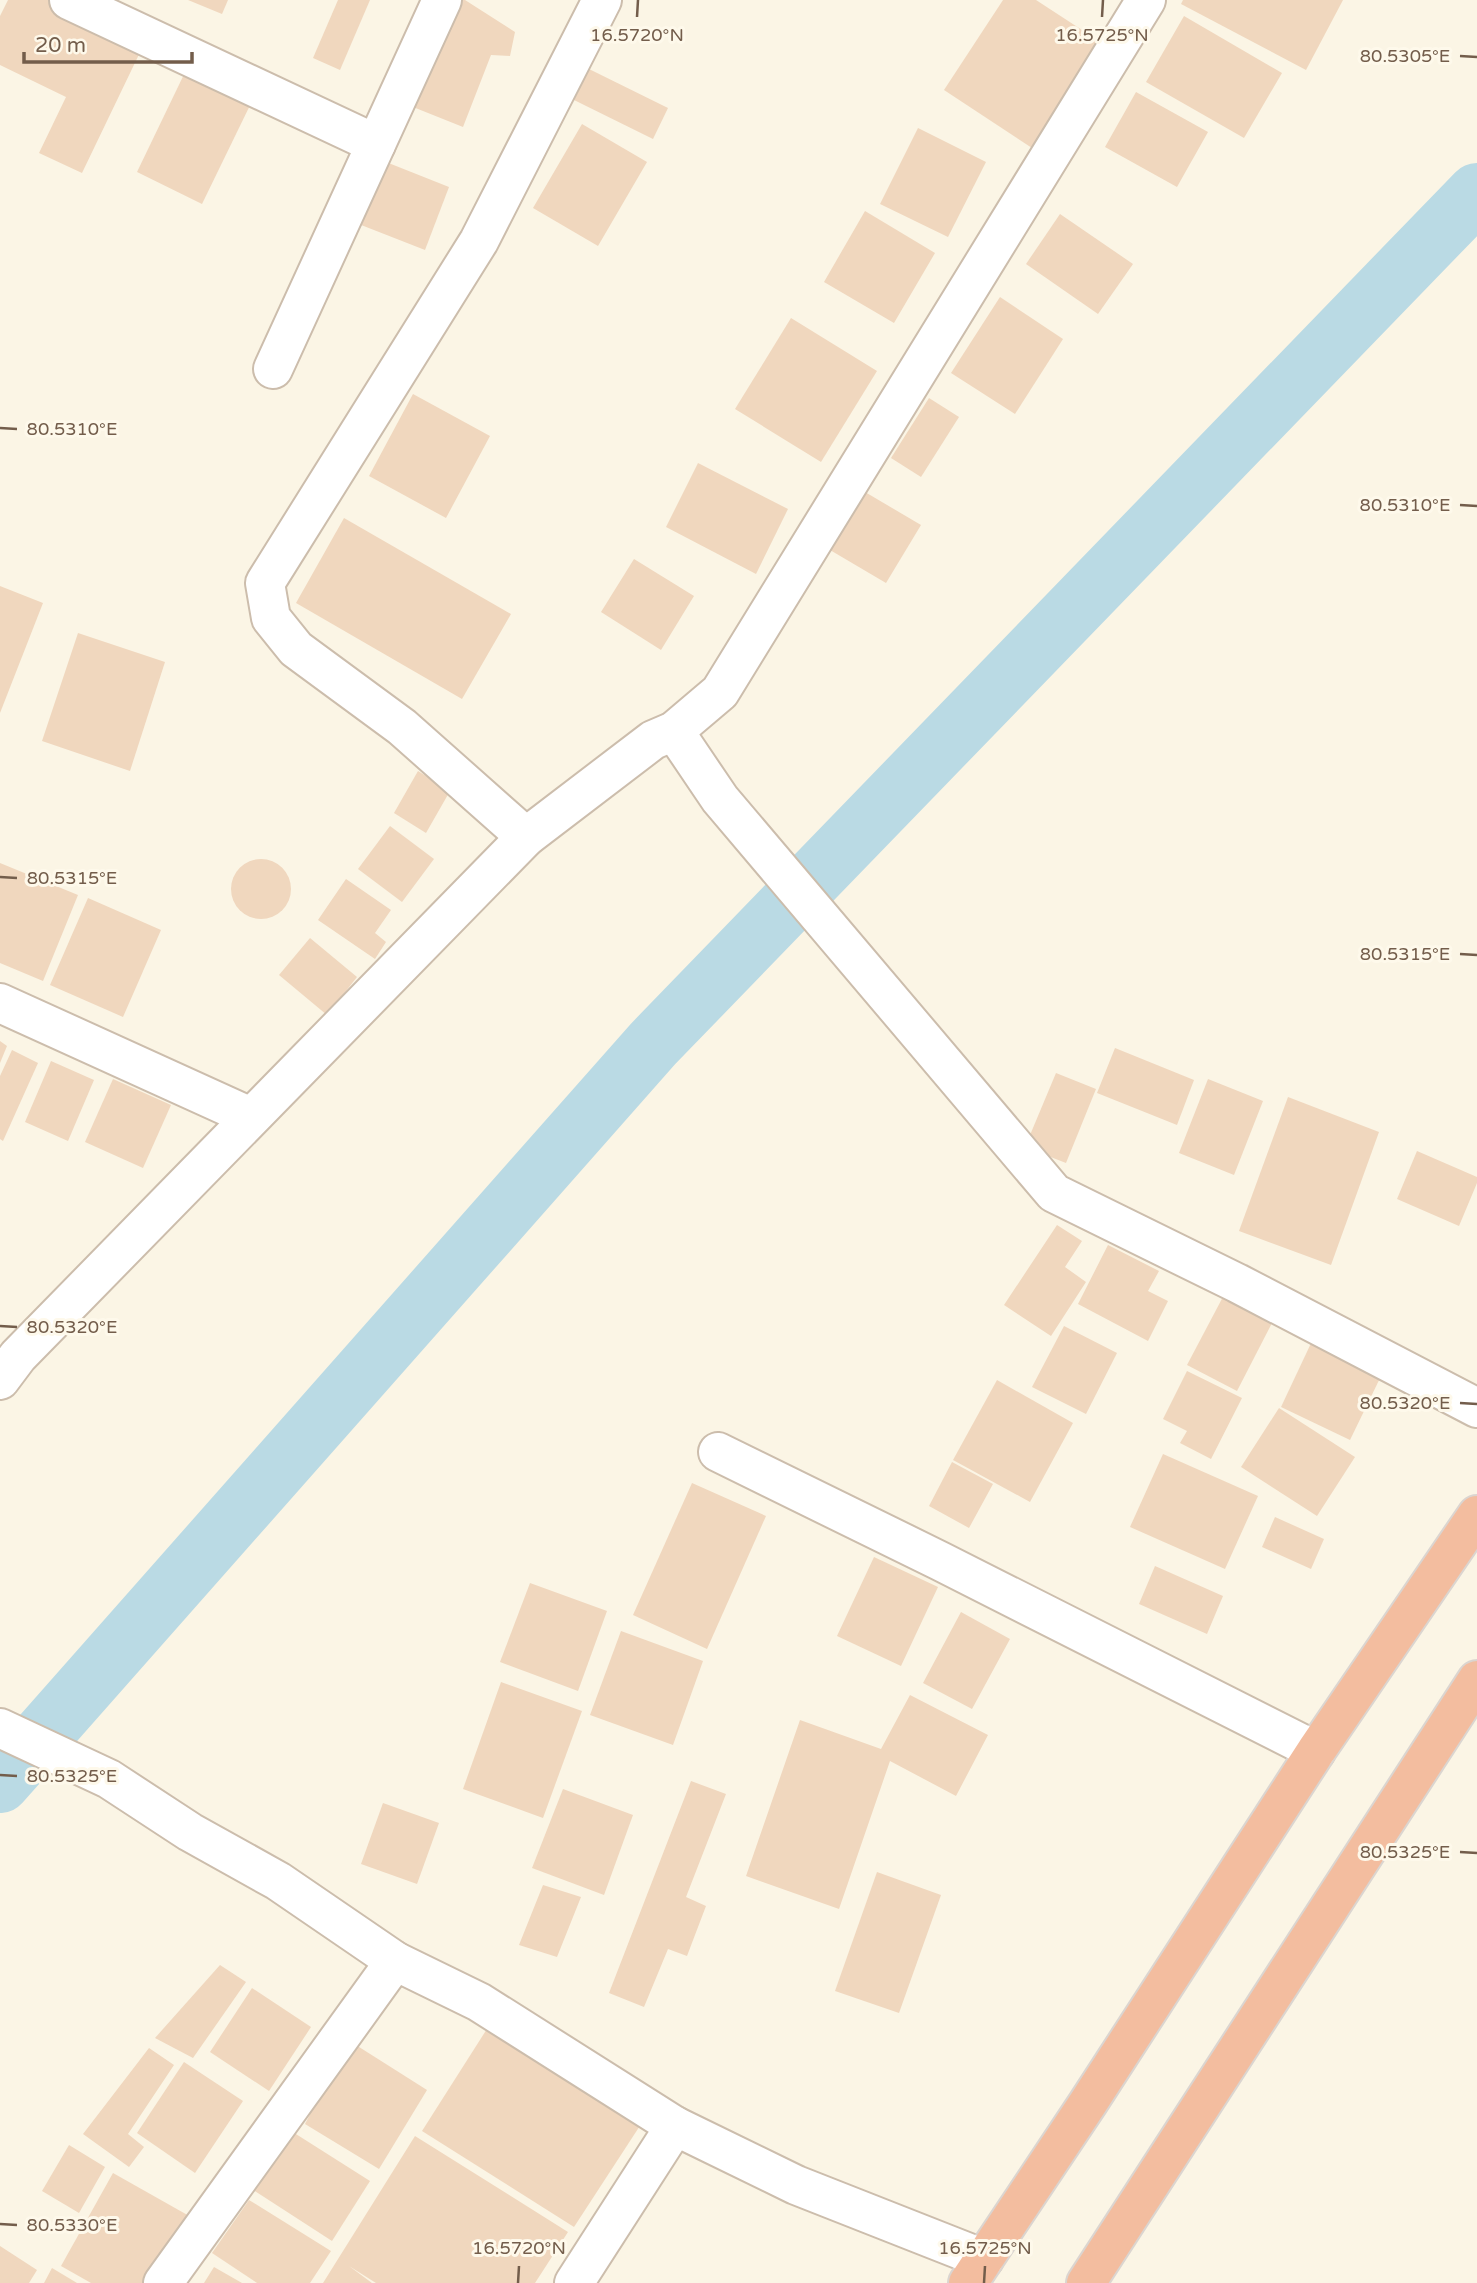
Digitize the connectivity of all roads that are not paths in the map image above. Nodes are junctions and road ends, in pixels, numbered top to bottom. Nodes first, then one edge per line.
1 (69, 0) edge
2 (442, 0) edge
3 (602, 0) edge
4 (1146, 0) edge
5 (376, 144) junction
6 (273, 369) dead end
7 (674, 731) junction
8 (526, 837) junction
9 (0, 1003) edge
10 (250, 1117) junction
11 (6, 1361) edge
12 (1477, 1408) edge
13 (718, 1452) dead end
14 (1477, 1516) edge
15 (1477, 1680) edge
16 (0, 1728) edge
17 (1316, 1751) junction
18 (395, 1961) junction
19 (675, 2126) junction
20 (976, 2271) edge
21 (163, 2283) edge
22 (574, 2283) edge
23 (1086, 2283) edge

1 - 5 street
2 - 5 street
3 - 8 street
4 - 7 street
5 - 6 street
7 - 8 street
7 - 12 street
8 - 10 street
9 - 10 street
10 - 11 street
13 - 17 street
14 - 17 highway
15 - 23 highway
16 - 18 street
17 - 20 highway
18 - 19 street
18 - 21 street
19 - 20 street
19 - 22 street

